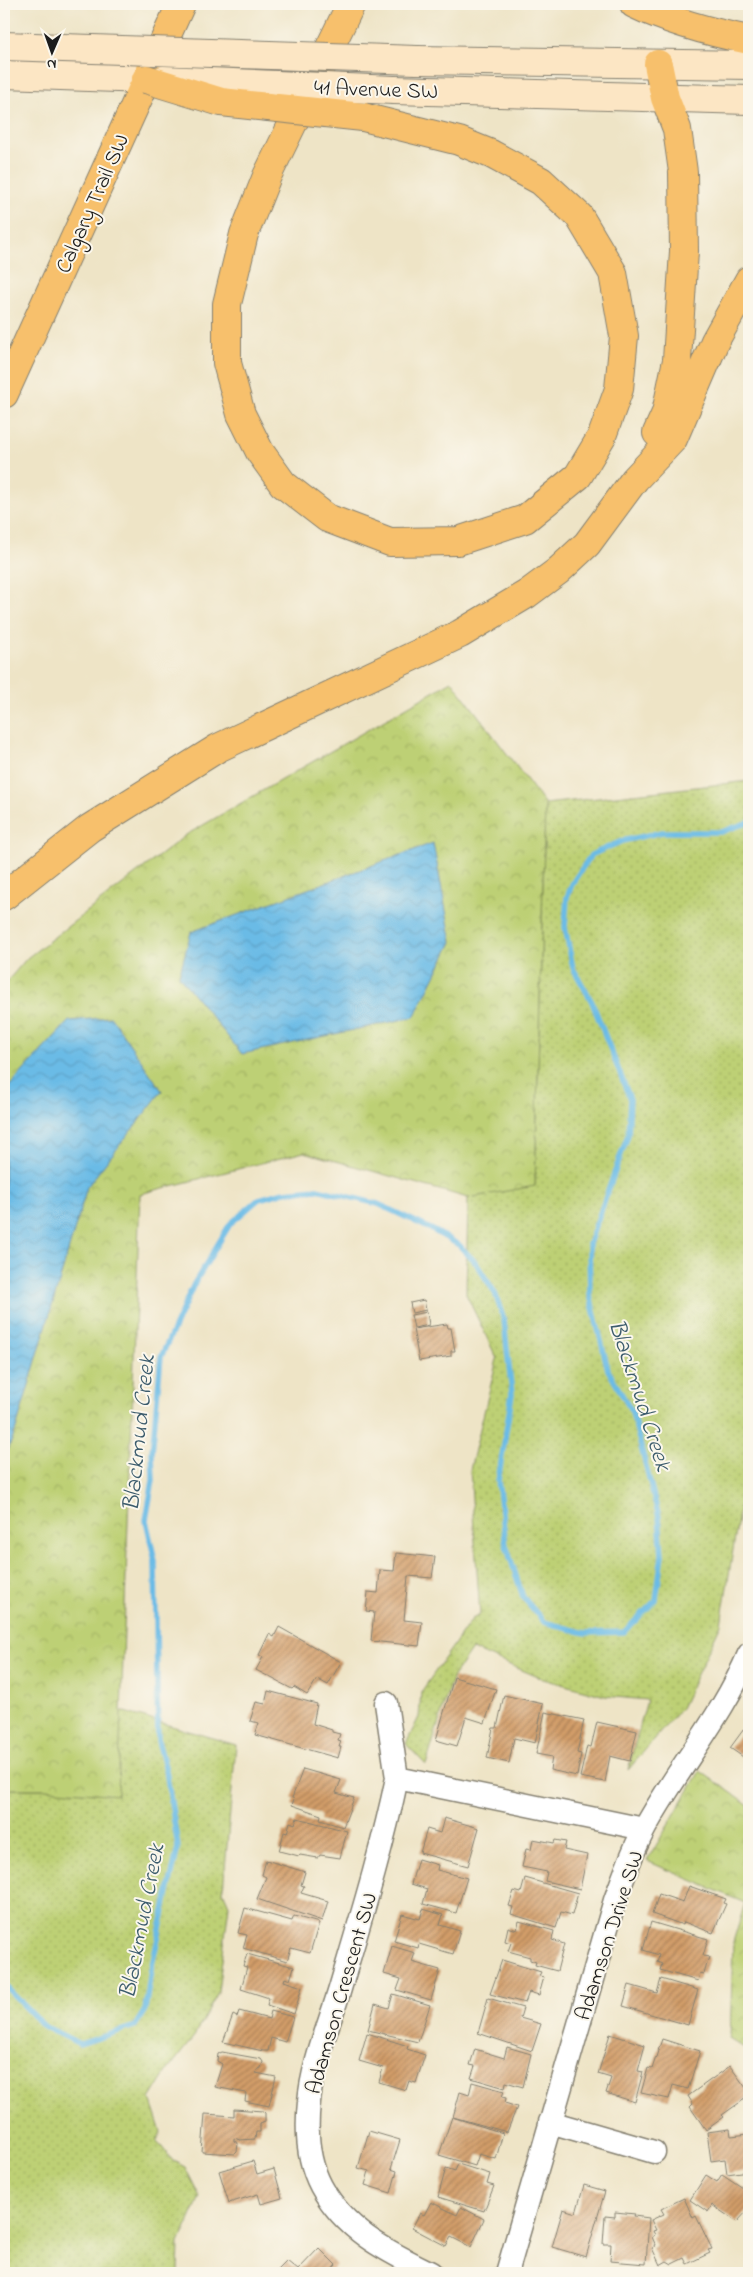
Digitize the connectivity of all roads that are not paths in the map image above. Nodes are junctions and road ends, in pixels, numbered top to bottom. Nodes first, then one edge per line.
1 (351, 4) edge
2 (634, 4) edge
3 (179, 7) edge
4 (749, 40) edge
5 (4, 46) edge
6 (658, 64) junction
7 (749, 64) edge
8 (4, 74) edge
9 (146, 79) junction
10 (665, 98) junction
11 (749, 100) edge
12 (749, 280) edge
13 (4, 394) edge
14 (635, 479) junction
15 (4, 896) edge
16 (749, 1654) edge
17 (386, 1703) dead end
18 (397, 1778) junction
19 (644, 1829) junction
20 (550, 2122) junction
21 (654, 2152) dead end
22 (432, 2273) edge
23 (506, 2273) edge

1 - 9 highway, bridge
2 - 4 highway
3 - 13 highway, Calgary Trail SW
5 - 6 main road, 41 Avenue SW, bridge
6 - 7 main road, 41 Avenue SW
6 - 10 highway
8 - 9 main road, 41 Avenue SW
9 - 10 main road, 41 Avenue SW, bridge
10 - 11 main road, 41 Avenue SW
10 - 14 highway
12 - 14 highway
14 - 15 highway
16 - 19 street, Adamson Drive SW
17 - 18 street, Adamson Crescent SW
18 - 19 street
18 - 22 street, Adamson Crescent SW
19 - 20 street, Adamson Drive SW
20 - 21 street
20 - 23 street, Adamson Drive SW

